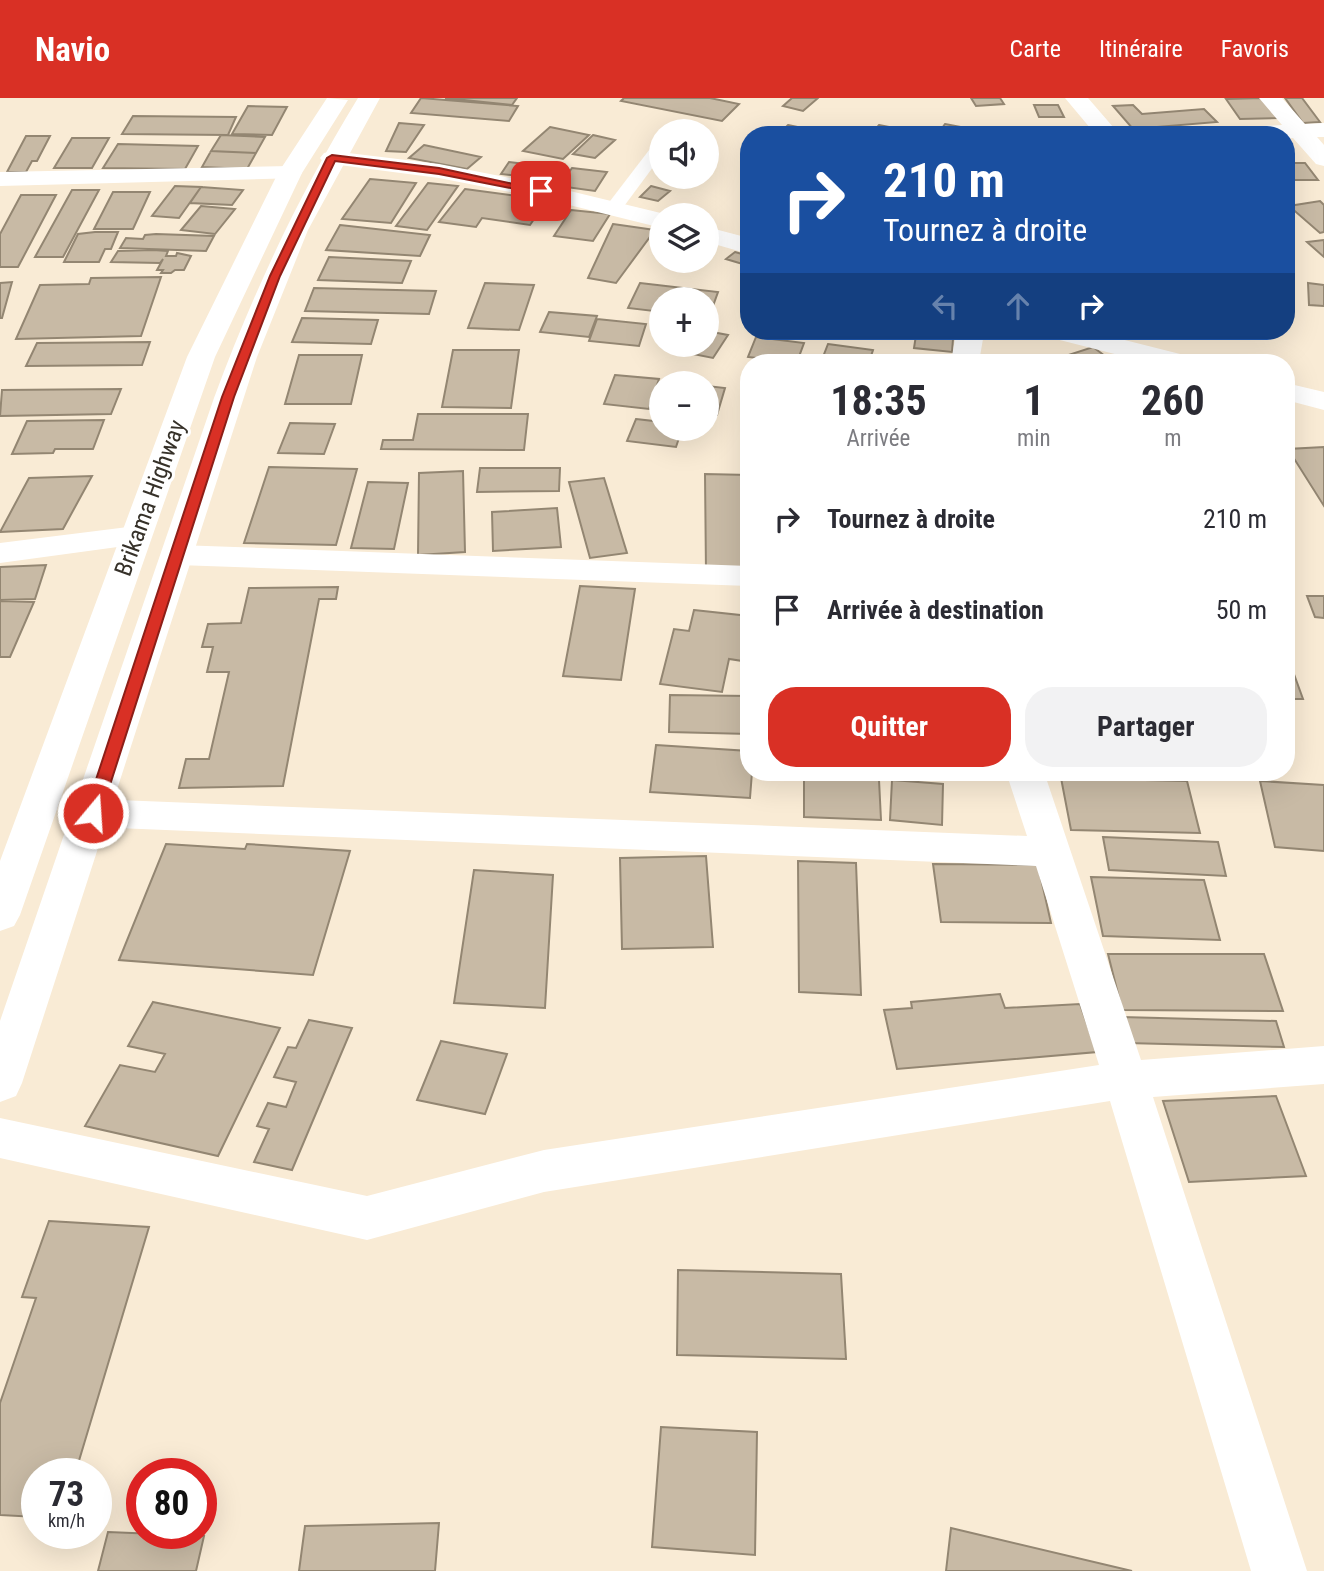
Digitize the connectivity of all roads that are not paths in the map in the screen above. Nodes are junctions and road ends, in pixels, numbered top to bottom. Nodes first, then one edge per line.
1 (338, 98) edge
2 (369, 98) edge
3 (1076, 98) edge
4 (1270, 98) edge
5 (1101, 126) edge
6 (1293, 126) edge
7 (1295, 129) edge
8 (1324, 130) edge
9 (1297, 131) junction
10 (332, 158) junction
11 (1324, 159) edge
12 (649, 161) edge
13 (290, 173) junction
14 (0, 179) edge
15 (613, 209) junction
16 (649, 218) edge
17 (719, 237) edge
18 (740, 243) edge
19 (1093, 340) edge
20 (1147, 354) edge
21 (1295, 393) edge
22 (1324, 401) edge
23 (136, 536) junction
24 (0, 553) edge
25 (178, 555) junction
26 (740, 576) edge
27 (1028, 781) edge
28 (93, 813) junction
29 (1050, 852) junction
30 (0, 915) edge
31 (1324, 1065) edge
32 (1126, 1080) junction
33 (0, 1083) edge
34 (0, 1138) edge
35 (1279, 1571) edge

1 - 13 main road, Brikama Highway
2 - 10 main road, Brikama Highway
3 - 5 main road
4 - 6 main road
7 - 9 main road
8 - 9 main road
9 - 11 main road
10 - 15 main road
10 - 25 main road, Brikama Highway
12 - 15 lane
13 - 14 main road
13 - 23 main road, Brikama Highway
15 - 16 main road
17 - 18 main road
19 - 20 main road
21 - 22 main road
23 - 24 main road
23 - 30 main road, Brikama Highway
25 - 26 main road
25 - 28 main road, Brikama Highway
27 - 29 main road
28 - 29 main road
28 - 33 main road, Brikama Highway
29 - 32 main road
31 - 32 main road
32 - 34 main road
32 - 35 main road

